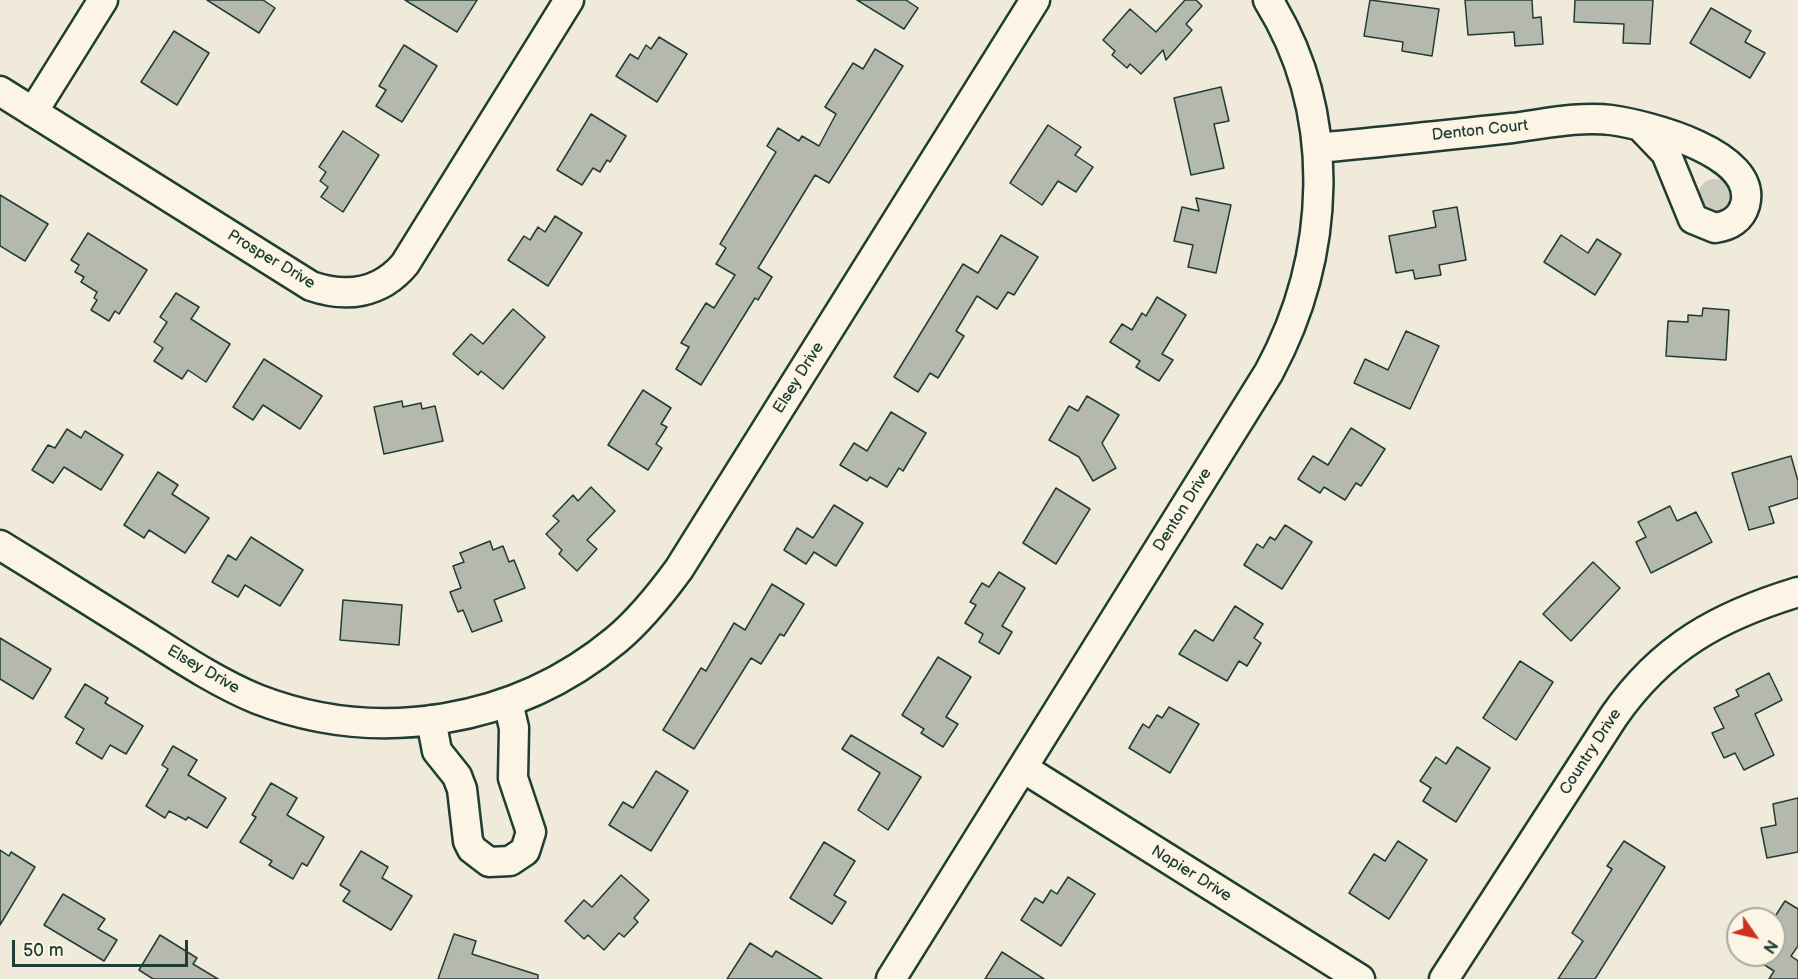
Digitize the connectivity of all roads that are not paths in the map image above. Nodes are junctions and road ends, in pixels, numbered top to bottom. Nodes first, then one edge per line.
1 (103, 0) edge
2 (569, 0) edge
3 (1035, 0) edge
4 (1268, 0) edge
5 (0, 91) edge
6 (33, 112) junction
7 (1642, 128) dead end
8 (1317, 148) junction
9 (0, 545) edge
10 (1798, 592) edge
11 (508, 702) junction
12 (431, 720) junction
13 (1023, 768) junction
14 (891, 979) edge
15 (1360, 979) edge
16 (1444, 979) edge

1 - 6 street
2 - 6 street, Prosper Drive
3 - 11 street, Elsey Drive
4 - 8 street, Denton Drive
5 - 6 street, Prosper Drive
7 - 8 street, Denton Court
8 - 13 street, Denton Drive
9 - 12 street, Elsey Drive
10 - 16 street, Country Drive
11 - 12 street, Elsey Drive
11 - 12 street
13 - 14 street, Denton Drive
13 - 15 street, Napier Drive

